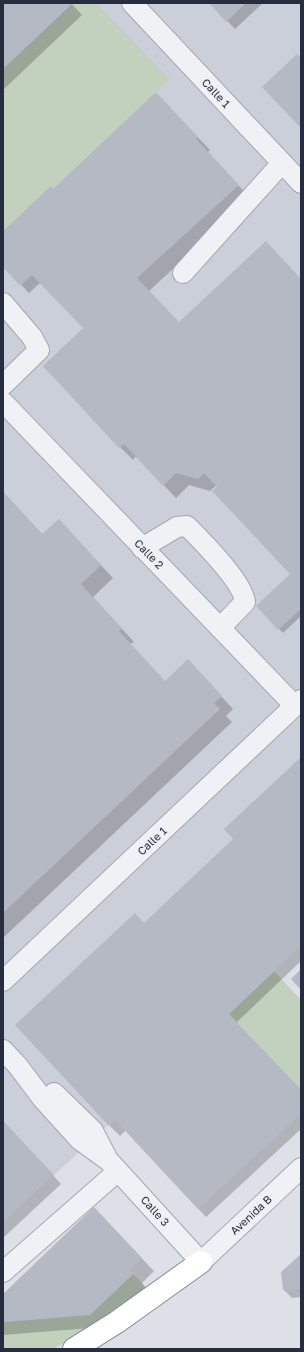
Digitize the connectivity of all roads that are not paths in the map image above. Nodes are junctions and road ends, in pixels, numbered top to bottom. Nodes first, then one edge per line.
1 (132, 3) edge
2 (282, 163) junction
3 (301, 183) edge
4 (183, 273) dead end
5 (3, 302) edge
6 (3, 385) edge
7 (3, 402) edge
8 (142, 548) junction
9 (220, 628) junction
10 (298, 703) edge
11 (3, 981) edge
12 (3, 1050) edge
13 (113, 1166) junction
14 (301, 1168) edge
15 (201, 1262) junction
16 (3, 1272) edge
17 (74, 1349) edge

1 - 2 street, Calle 1
2 - 3 street, Calle 1
2 - 4 street
5 - 6 street
7 - 8 street, Calle 2
8 - 9 street, Calle 2
8 - 9 street
9 - 10 street, Calle 2
10 - 11 street, Calle 1
12 - 13 street, Calle 3
13 - 15 street, Calle 3
13 - 16 street
14 - 15 street, Avenida B
15 - 17 highway

